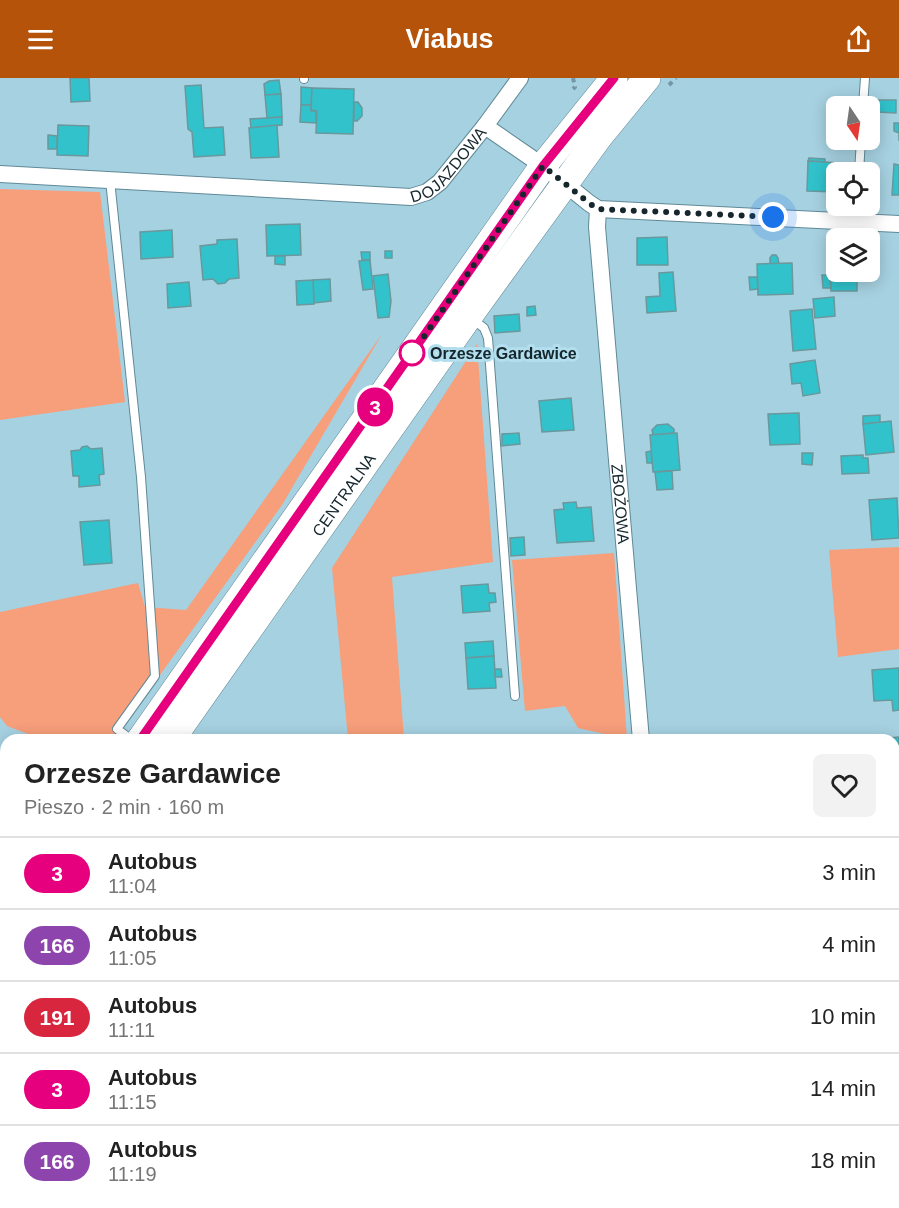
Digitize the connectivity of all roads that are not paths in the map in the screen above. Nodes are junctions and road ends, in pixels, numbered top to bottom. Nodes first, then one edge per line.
1 (520, 78) edge
2 (614, 78) edge
3 (647, 78) edge
4 (865, 78) edge
5 (864, 96) edge
6 (485, 126) junction
7 (543, 166) junction
8 (0, 174) edge
9 (110, 180) junction
10 (566, 183) junction
11 (598, 209) junction
12 (826, 213) edge
13 (865, 216) edge
14 (899, 224) edge
15 (469, 317) junction
16 (515, 696) dead end
17 (124, 734) edge
18 (144, 734) edge
19 (175, 734) edge
20 (640, 734) edge

1 - 6 street
2 - 7 main road, CENTRALNA
3 - 10 main road, CENTRALNA
4 - 5 lane
6 - 7 street, DOJAZDOWA
6 - 9 street, DOJAZDOWA
7 - 10 street, DOJAZDOWA
7 - 18 main road, CENTRALNA
8 - 9 street, DOJAZDOWA
9 - 17 lane
10 - 11 street, DOJAZDOWA
10 - 15 main road, CENTRALNA
11 - 12 street
11 - 20 street, ZBOŻOWA
13 - 14 street
15 - 16 lane
15 - 19 main road, CENTRALNA

